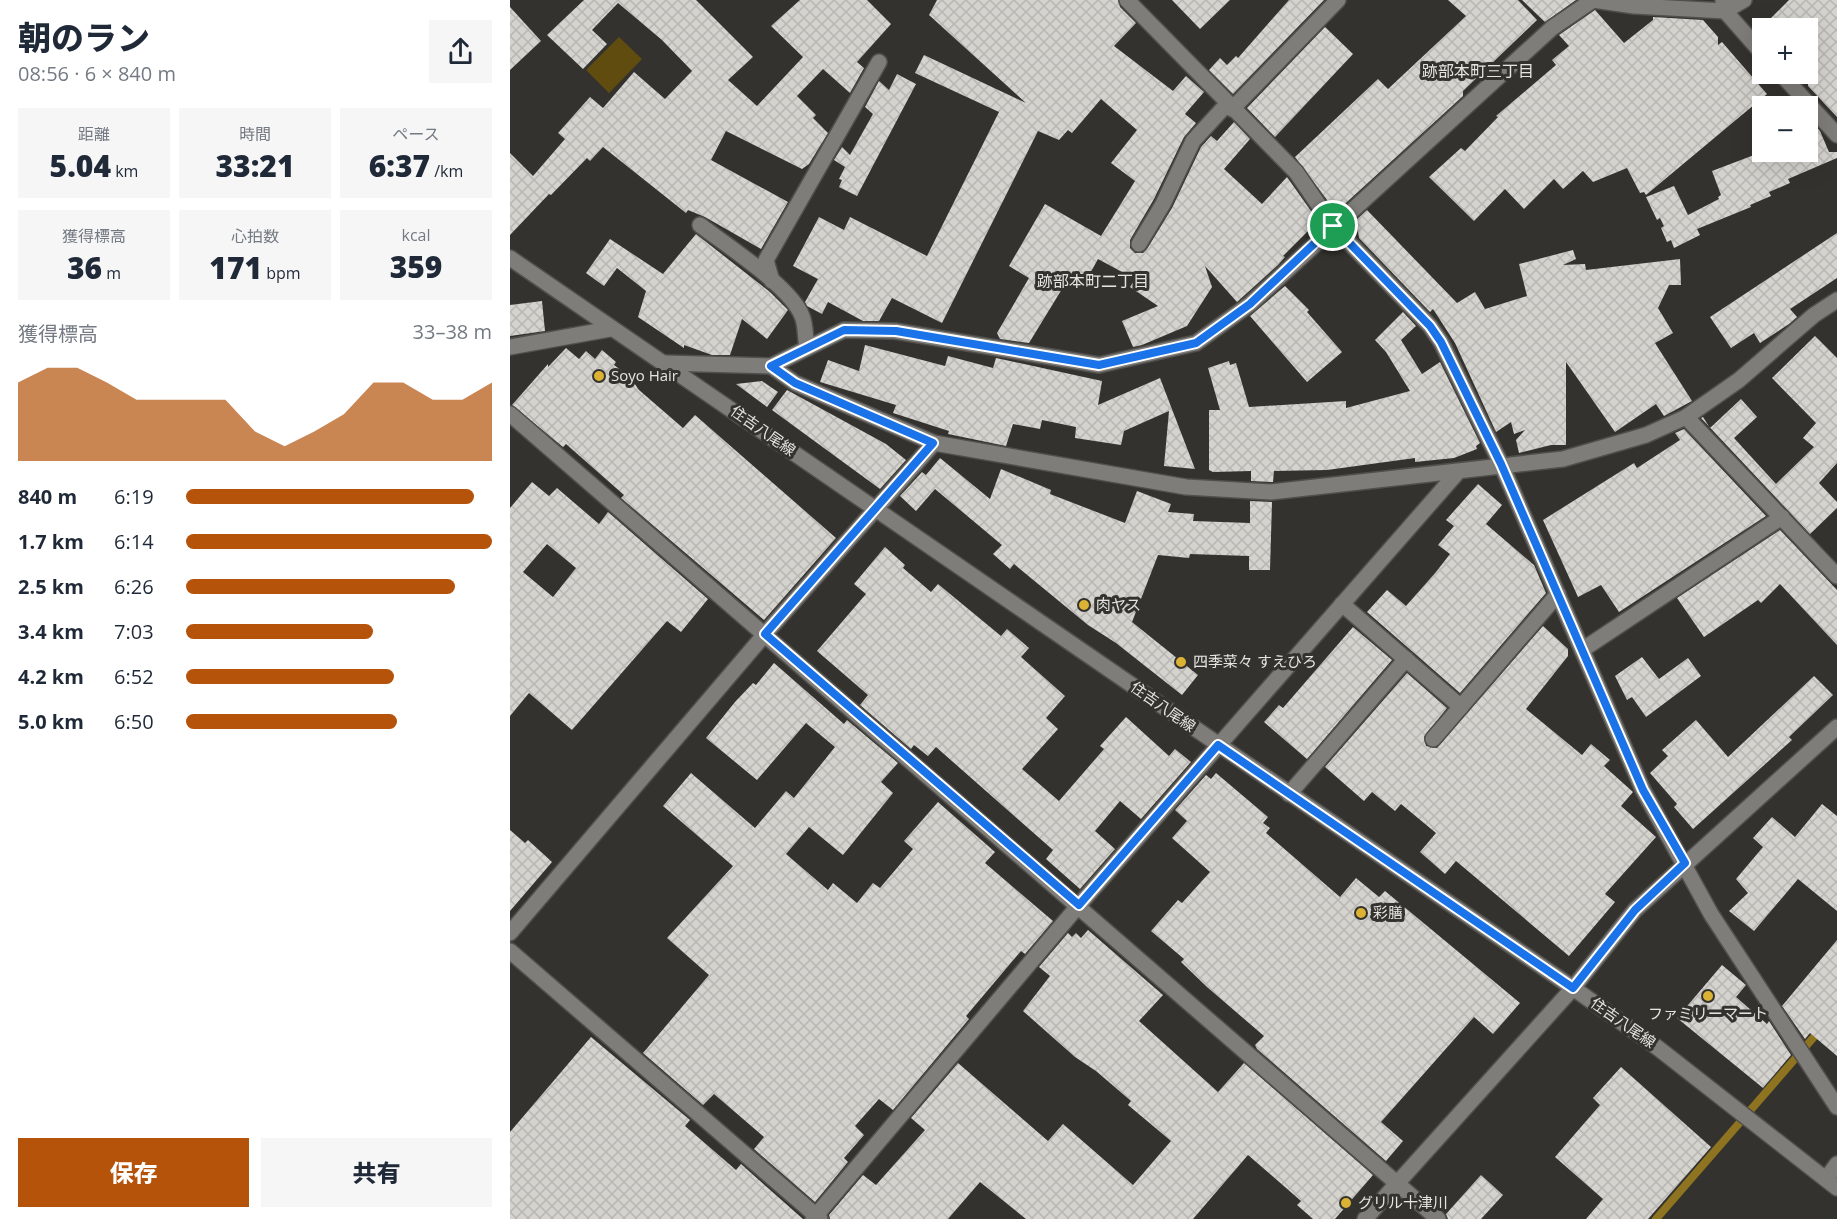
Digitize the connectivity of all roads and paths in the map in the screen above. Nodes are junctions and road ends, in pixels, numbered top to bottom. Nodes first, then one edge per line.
1 (1127, 0) edge
2 (1338, 0) edge
3 (1744, 0) edge
4 (1724, 5) edge
5 (1752, 40) edge
6 (879, 62) dead end
7 (1790, 84) edge
8 (1230, 106) junction
9 (1837, 135) edge
10 (700, 225) dead end
11 (1333, 226) junction
12 (1139, 244) dead end
13 (510, 258) edge
14 (772, 281) junction
15 (1837, 300) edge
16 (610, 329) junction
17 (510, 347) edge
18 (807, 348) junction
19 (665, 363) junction
20 (771, 366) junction
21 (510, 414) edge
22 (1686, 417) junction
23 (933, 443) junction
24 (1501, 464) junction
25 (1457, 473) junction
26 (875, 508) junction
27 (1782, 517) junction
28 (1837, 576) edge
29 (1558, 594) junction
30 (1342, 604) junction
31 (765, 634) junction
32 (1582, 650) junction
33 (1406, 659) junction
34 (1461, 707) junction
35 (1837, 727) edge
36 (1433, 739) dead end
37 (1218, 745) junction
38 (1289, 794) junction
39 (1685, 863) junction
40 (1079, 905) junction
41 (510, 933) edge
42 (510, 951) edge
43 (1573, 988) junction
44 (1837, 1107) edge
45 (1837, 1164) edge
46 (1396, 1183) junction
47 (1831, 1183) edge
48 (817, 1218) edge
49 (1365, 1219) edge
50 (1438, 1219) edge

1 - 8 street
2 - 8 street
3 - 4 street
4 - 5 street
4 - 11 street
6 - 14 street
7 - 9 street
8 - 11 street
8 - 12 street
10 - 14 street
11 - 18 street
11 - 24 street
13 - 16 street, 住吉八尾線
14 - 18 street
15 - 22 street
16 - 17 street
16 - 19 street, 住吉八尾線
18 - 20 street
19 - 20 street
19 - 26 street, 住吉八尾線
20 - 23 street
21 - 31 street
22 - 24 street
22 - 27 street
23 - 25 street
23 - 26 street
24 - 25 street
24 - 29 street
25 - 30 street
26 - 31 street
26 - 37 street, 住吉八尾線
27 - 28 street
27 - 32 street
29 - 32 street
29 - 34 street
30 - 33 street
30 - 37 street
31 - 40 street
31 - 41 street
32 - 39 street
33 - 34 street
33 - 38 street
34 - 36 street
35 - 39 street
37 - 38 street, 住吉八尾線
37 - 40 street
38 - 43 street, 住吉八尾線
39 - 43 street
39 - 44 street
40 - 46 street
40 - 48 street
42 - 48 street
43 - 46 street
43 - 47 street, 住吉八尾線
45 - 47 street
46 - 49 street
46 - 50 street

